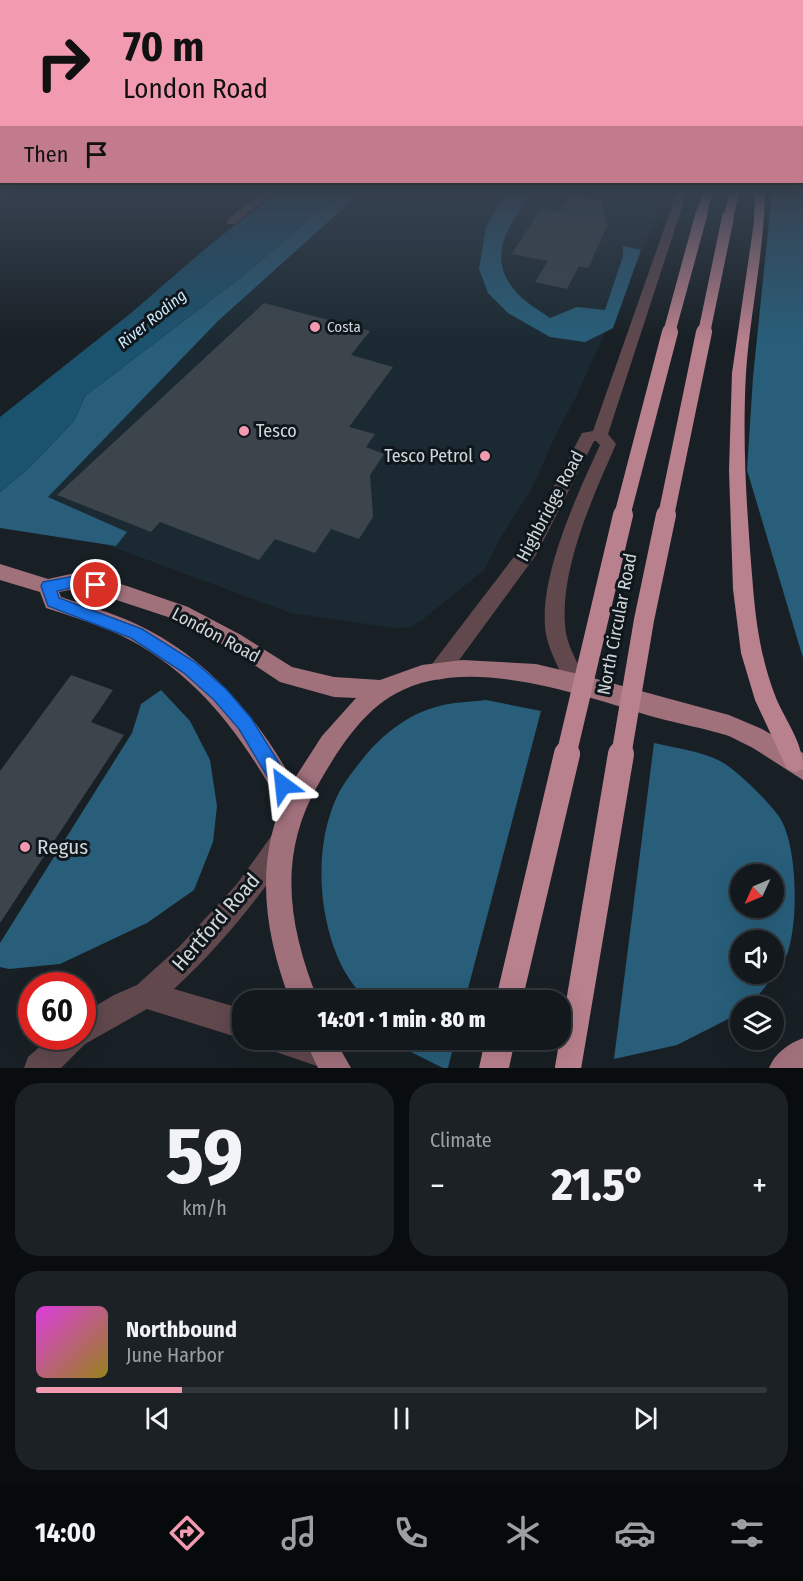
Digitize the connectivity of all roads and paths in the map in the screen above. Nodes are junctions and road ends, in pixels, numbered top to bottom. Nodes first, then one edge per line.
1 (664, 242) edge
2 (694, 242) edge
3 (723, 242) edge
4 (756, 242) edge
5 (600, 435) junction
6 (0, 572) edge
7 (48, 586) junction
8 (440, 671) junction
9 (577, 683) junction
10 (383, 690) junction
11 (799, 765) edge
12 (293, 804) junction
13 (281, 844) junction
14 (300, 990) edge
15 (511, 990) edge
16 (147, 995) junction
17 (232, 1021) edge
18 (96, 1022) edge
19 (59, 1050) edge
20 (498, 1050) edge
21 (803, 1053) edge
22 (39, 1068) edge
23 (494, 1068) edge
24 (568, 1068) edge
25 (784, 1068) edge

1 - 5 street, Highbridge Road
2 - 15 highway, North Circular Road, bridge
3 - 24 highway, North Circular Road, bridge
4 - 11 highway
5 - 8 street, Highbridge Road
5 - 9 street, Highbridge Road
6 - 7 main road, London Road
7 - 10 main road, London Road
7 - 12 main road, London Road
8 - 9 main road
8 - 10 main road
9 - 11 main road
10 - 12 main road
12 - 13 main road
13 - 14 main road
13 - 16 street, Hertford Road
16 - 17 street
16 - 18 street, Hertford Road
19 - 22 street
20 - 23 highway
21 - 25 main road

